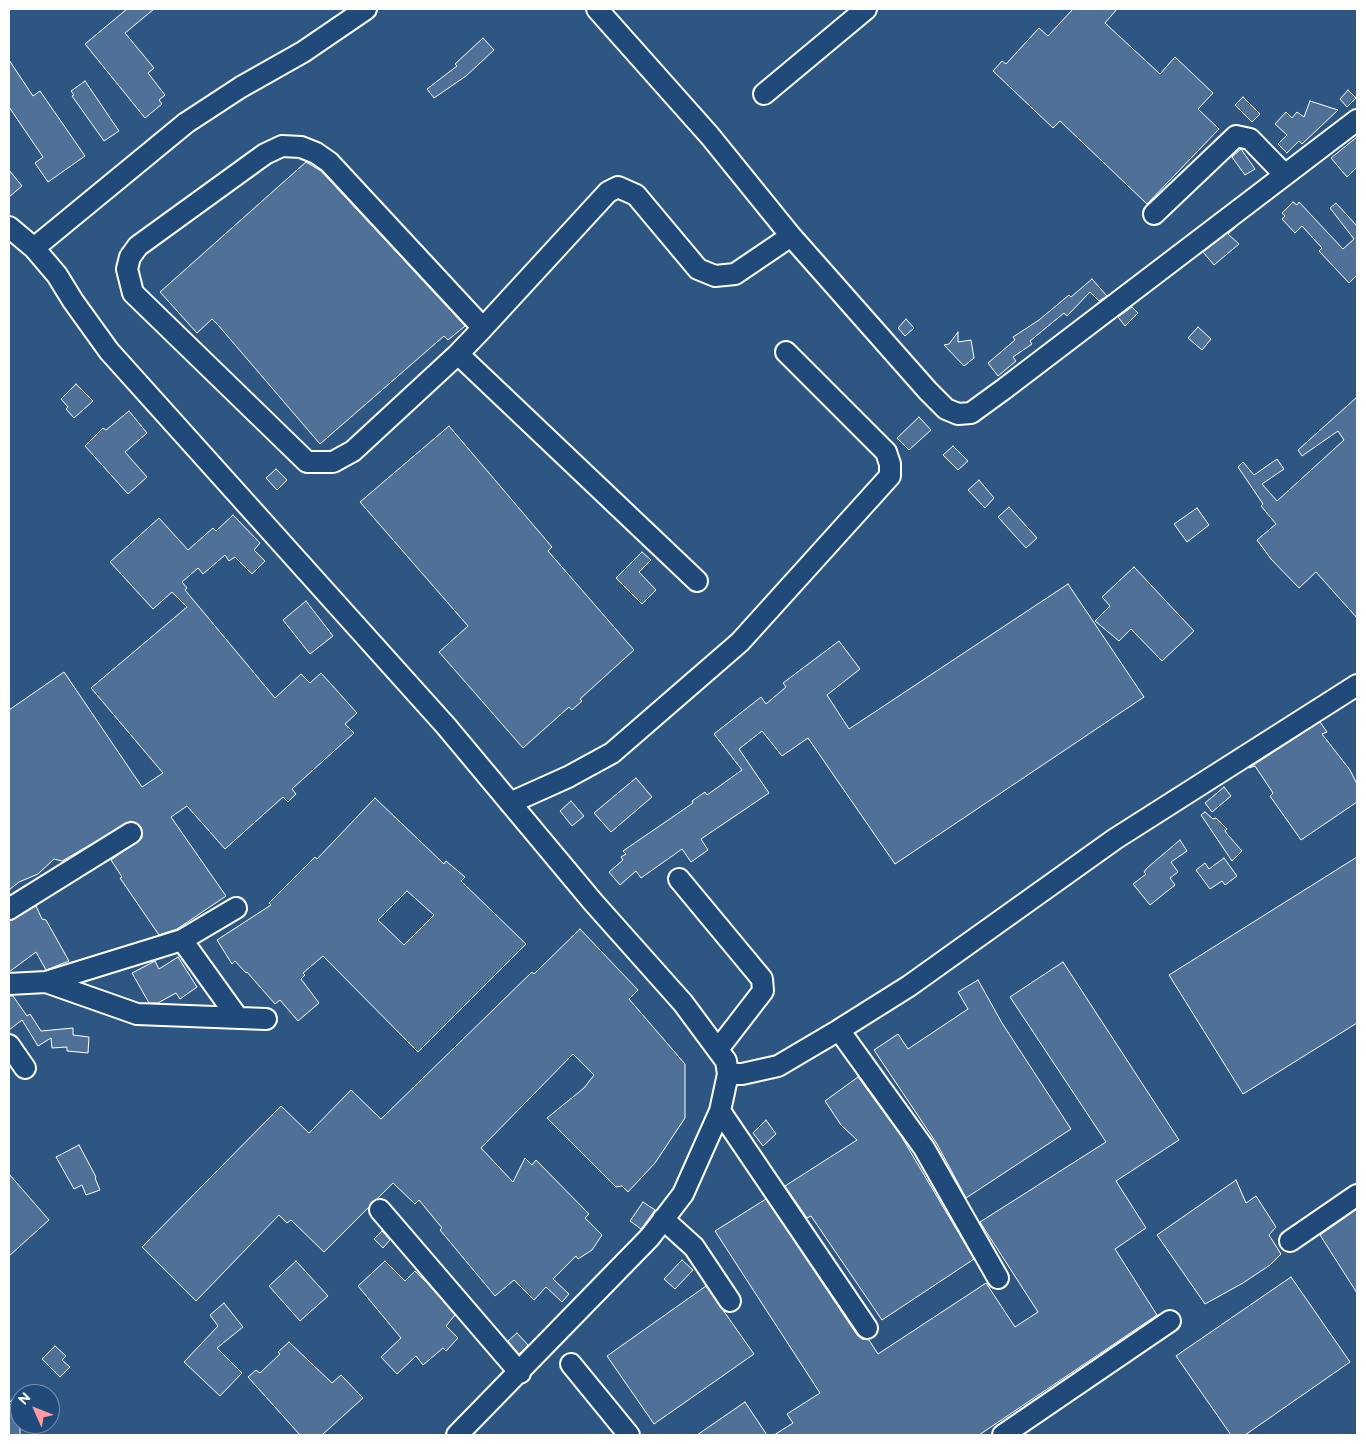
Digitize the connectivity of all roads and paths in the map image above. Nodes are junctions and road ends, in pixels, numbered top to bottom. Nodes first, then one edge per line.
1 (366, 9) edge
2 (597, 9) edge
3 (866, 9) edge
4 (764, 94) dead end
5 (1357, 120) edge
6 (1284, 174) junction
7 (1154, 214) dead end
8 (9, 227) edge
9 (791, 236) junction
10 (34, 248) junction
11 (483, 328) junction
12 (786, 352) dead end
13 (458, 354) junction
14 (697, 581) dead end
15 (1357, 685) edge
16 (510, 803) junction
17 (131, 833) dead end
18 (679, 880) dead end
19 (236, 908) dead end
20 (9, 909) edge
21 (182, 940) junction
22 (46, 982) junction
23 (9, 984) edge
24 (238, 1018) junction
25 (266, 1019) dead end
26 (839, 1030) junction
27 (9, 1045) edge
28 (719, 1048) junction
29 (25, 1068) dead end
30 (728, 1074) junction
31 (720, 1111) junction
32 (1357, 1195) edge
33 (380, 1210) dead end
34 (663, 1219) junction
35 (1290, 1241) dead end
36 (998, 1278) dead end
37 (730, 1301) dead end
38 (1170, 1321) dead end
39 (867, 1328) dead end
40 (571, 1364) dead end
41 (520, 1373) junction
42 (457, 1435) edge
43 (629, 1435) edge
44 (1003, 1435) edge

1 - 10 street
2 - 9 street
3 - 4 street
5 - 6 street
6 - 7 street
6 - 9 street
8 - 10 street
9 - 11 street
10 - 16 street
11 - 13 street
11 - 13 street
12 - 16 street
13 - 14 street
15 - 26 street
16 - 28 street
17 - 20 street
18 - 28 street
19 - 21 street
21 - 22 street
21 - 24 street
22 - 23 street
22 - 24 street
24 - 25 street
26 - 30 street
26 - 36 street
27 - 29 street
28 - 30 street
30 - 31 street
31 - 34 street
31 - 39 street
32 - 35 street
33 - 41 street
34 - 37 street
34 - 41 street
38 - 44 street
40 - 43 street
41 - 42 street

